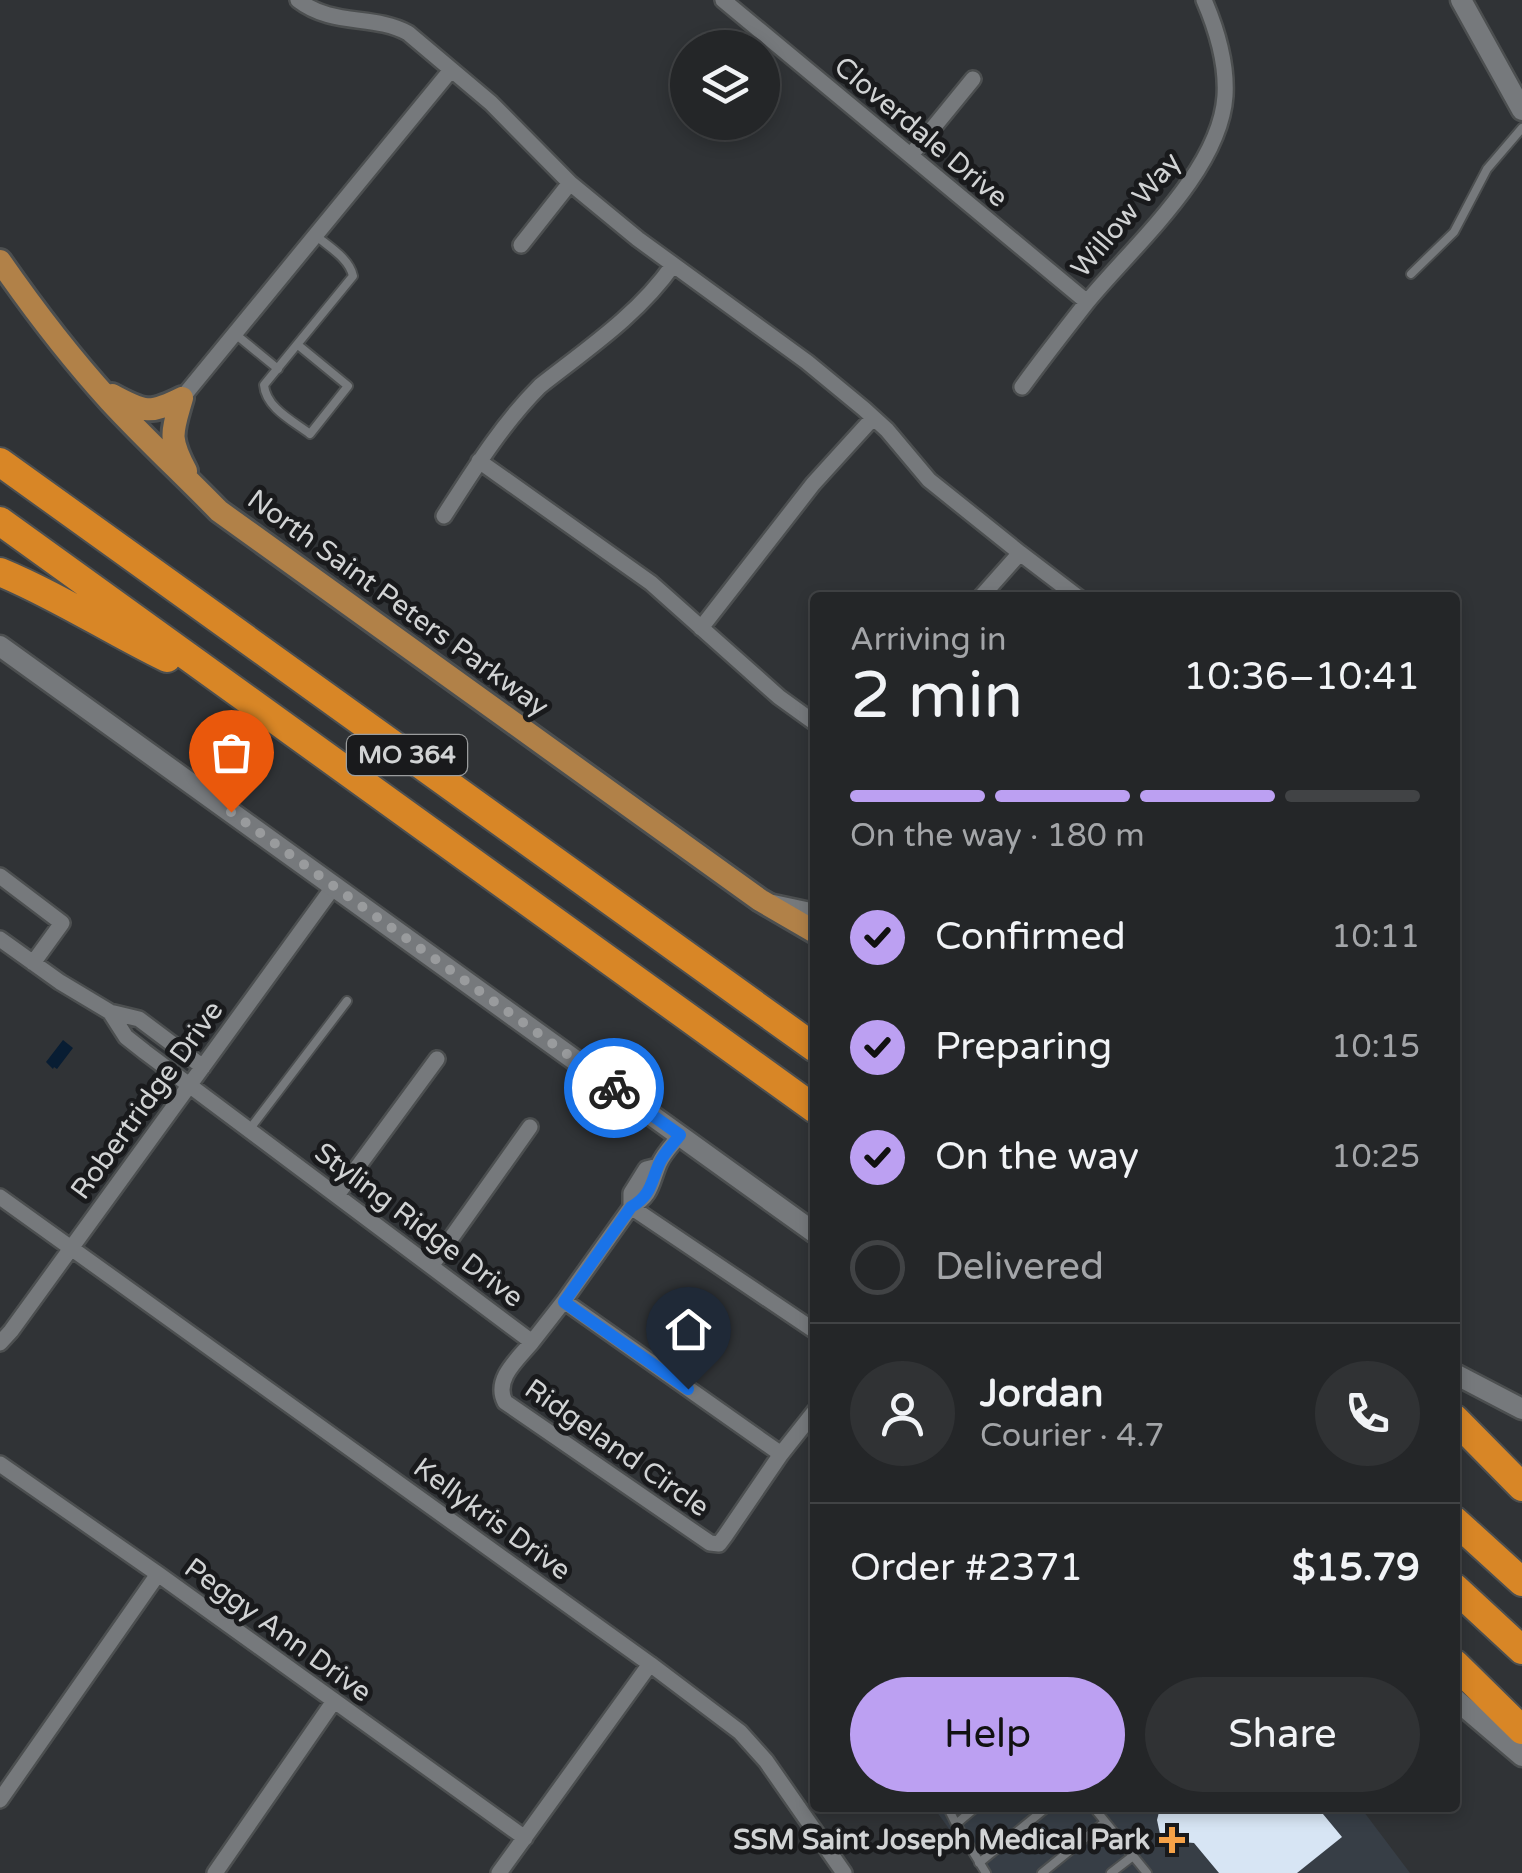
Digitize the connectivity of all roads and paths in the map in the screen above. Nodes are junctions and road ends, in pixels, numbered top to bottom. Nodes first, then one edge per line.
1 (298, 0) edge
2 (723, 0) edge
3 (1204, 0) edge
4 (1461, 0) edge
5 (321, 6) edge
6 (451, 70) junction
7 (973, 79) dead end
8 (1522, 110) edge
9 (1522, 128) edge
10 (911, 156) junction
11 (570, 183) junction
12 (315, 235) junction
13 (521, 244) dead end
14 (0, 261) edge
15 (673, 265) junction
16 (1411, 274) dead end
17 (1087, 302) junction
18 (234, 333) junction
19 (298, 345) junction
20 (278, 369) junction
21 (95, 384) junction
22 (1022, 386) dead end
23 (182, 398) junction
24 (873, 418) junction
25 (480, 461) junction
26 (0, 462) edge
27 (192, 483) junction
28 (444, 516) dead end
29 (0, 520) edge
30 (1020, 554) junction
31 (0, 572) edge
32 (985, 592) edge
33 (1071, 592) edge
34 (701, 628) junction
35 (0, 646) edge
36 (231, 688) junction
37 (810, 719) edge
38 (0, 876) edge
39 (334, 886) junction
40 (773, 906) junction
41 (810, 913) edge
42 (810, 929) edge
43 (0, 938) edge
44 (33, 963) junction
45 (347, 1001) dead end
46 (110, 1012) junction
47 (810, 1044) edge
48 (437, 1060) dead end
49 (203, 1067) junction
50 (189, 1085) junction
51 (810, 1105) edge
52 (530, 1127) dead end
53 (249, 1130) junction
54 (680, 1135) junction
55 (337, 1195) junction
56 (0, 1197) edge
57 (631, 1207) junction
58 (810, 1229) edge
59 (70, 1248) junction
60 (432, 1265) junction
61 (564, 1302) junction
62 (810, 1328) edge
63 (532, 1342) junction
64 (0, 1343) edge
65 (1460, 1377) edge
66 (1522, 1409) edge
67 (810, 1417) edge
68 (1460, 1424) edge
69 (781, 1454) junction
70 (0, 1464) edge
71 (1522, 1487) edge
72 (1460, 1526) edge
73 (158, 1574) junction
74 (1522, 1582) edge
75 (1460, 1593) edge
76 (1522, 1650) edge
77 (650, 1664) junction
78 (1460, 1669) edge
79 (334, 1701) junction
80 (1460, 1703) edge
81 (1522, 1730) edge
82 (1522, 1756) edge
83 (0, 1800) edge
84 (950, 1812) edge
85 (970, 1812) edge
86 (1041, 1812) edge
87 (1097, 1812) edge
88 (1105, 1822) junction
89 (956, 1824) junction
90 (525, 1838) junction
91 (1133, 1856) junction
92 (979, 1863) junction
93 (215, 1873) edge
94 (499, 1873) edge
95 (844, 1873) edge
96 (986, 1873) edge
97 (1042, 1873) edge
98 (1111, 1873) edge
99 (1147, 1873) edge

1 - 5 street
2 - 10 street, Cloverdale Drive
3 - 17 street, Willow Way
4 - 8 main road
5 - 6 street
6 - 11 street
6 - 12 street
7 - 10 street
9 - 16 lane
10 - 17 street, Cloverdale Drive
11 - 13 street
11 - 15 street
12 - 18 street
12 - 19 lane
14 - 21 main road, North Saint Peters Parkway
15 - 24 street
15 - 25 street
17 - 22 street, Willow Way
18 - 20 lane
18 - 23 street
19 - 20 lane
19 - 20 lane
21 - 23 main road
21 - 27 main road, North Saint Peters Parkway
23 - 27 main road
24 - 30 street
24 - 34 street
25 - 28 street
25 - 34 street
26 - 47 highway, MO 364
27 - 40 main road, North Saint Peters Parkway
29 - 36 highway, MO 364
30 - 32 street
30 - 33 street
31 - 36 highway
34 - 37 street
35 - 39 main road
36 - 51 highway, MO 364
38 - 44 street
39 - 49 street, Robertridge Drive
39 - 54 main road
40 - 41 main road
40 - 42 main road, North Saint Peters Parkway
43 - 44 street
44 - 46 street
45 - 53 lane
46 - 49 street
46 - 50 street, Styling Ridge Drive
48 - 55 street
49 - 50 street, Robertridge Drive
50 - 53 street, Styling Ridge Drive
50 - 59 street, Robertridge Drive
52 - 60 street
53 - 55 street, Styling Ridge Drive
54 - 57 street, Styling Ridge Drive
54 - 58 main road
55 - 60 street, Styling Ridge Drive
56 - 59 street, Kellykris Drive
57 - 61 street, Styling Ridge Drive
57 - 62 street
59 - 64 street, Robertridge Drive
59 - 77 street, Kellykris Drive
60 - 63 street, Styling Ridge Drive
61 - 63 street, Styling Ridge Drive
61 - 69 street
63 - 69 street, Ridgeland Circle
65 - 66 main road
67 - 69 street, Ridgeland Circle
68 - 71 highway
70 - 73 street, Peggy Ann Drive
72 - 74 highway
73 - 79 street, Peggy Ann Drive
73 - 83 street
75 - 76 highway
77 - 90 street
77 - 95 street, Kellykris Drive
78 - 81 highway
79 - 90 street, Peggy Ann Drive
79 - 93 street
80 - 82 main road
84 - 89 lane
85 - 89 lane
86 - 92 lane
87 - 88 lane
88 - 91 lane
88 - 97 lane
89 - 92 lane
90 - 94 street
91 - 98 lane
91 - 99 lane
92 - 96 lane

